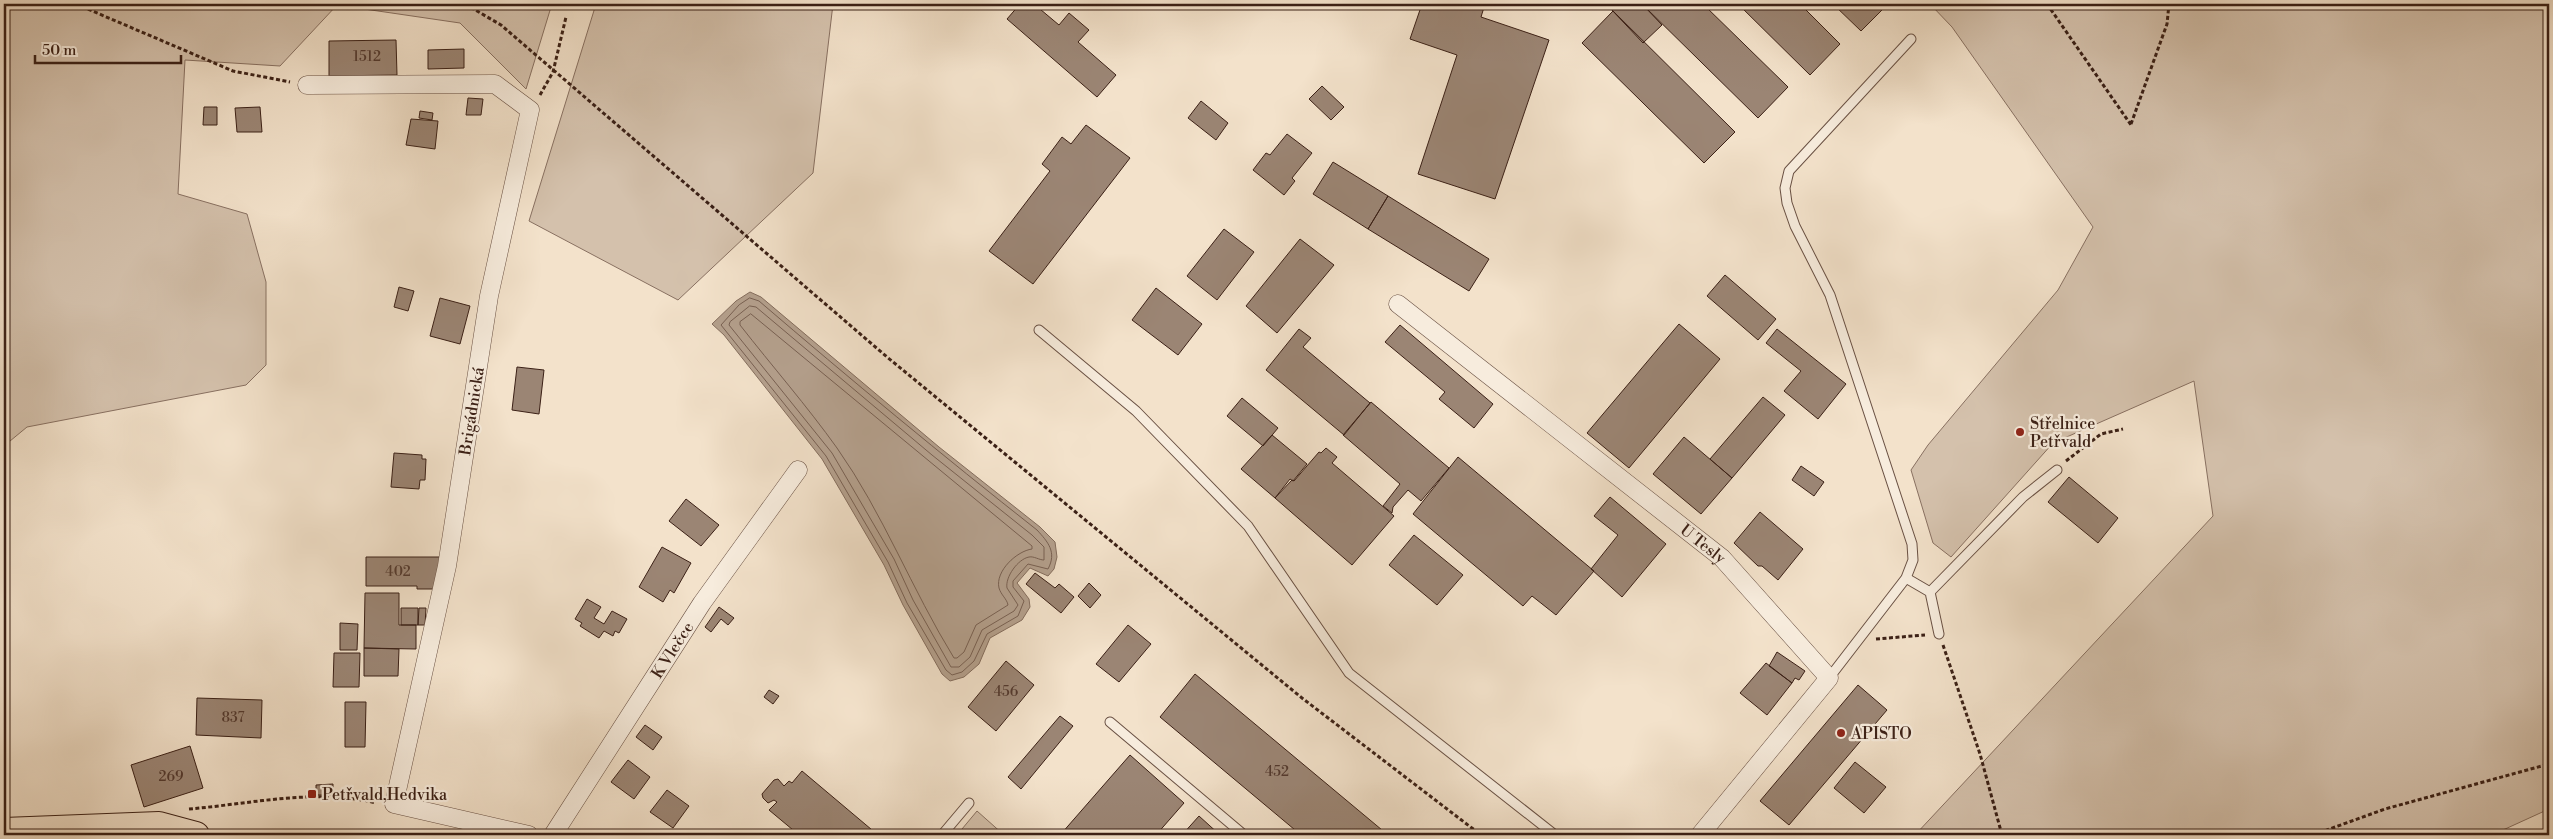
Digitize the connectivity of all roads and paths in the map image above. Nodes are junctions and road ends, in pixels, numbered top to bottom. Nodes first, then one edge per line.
1 (76, 4) edge
2 (465, 4) edge
3 (2047, 4) edge
4 (2169, 4) edge
5 (566, 17) dead end
6 (1911, 39) dead end
7 (554, 72) junction
8 (307, 85) joint
9 (530, 110) junction
10 (1398, 304) dead end
11 (1040, 330) dead end
12 (2123, 429) dead end
13 (798, 470) dead end
14 (2057, 470) joint
15 (1906, 578) junction
16 (1930, 592) junction
17 (1939, 634) junction
18 (1859, 640) junction
19 (1829, 678) junction
20 (1110, 722) dead end
21 (2549, 764) edge
22 (969, 803) dead end
23 (384, 804) dead end
24 (188, 809) dead end
25 (4, 831) edge
26 (196, 835) edge
27 (529, 835) edge
28 (553, 835) edge
29 (942, 835) edge
30 (1244, 835) edge
31 (1481, 835) edge
32 (1555, 835) edge
33 (1700, 835) edge
34 (2002, 835) edge
35 (2313, 835) edge

1 - 8 path
2 - 7 path
3 - 4 path
5 - 7 path
6 - 15 lane
7 - 9 path
7 - 31 path
8 - 9 street
9 - 27 street, Brigádnická
10 - 19 street, U Tesly
11 - 32 lane
12 - 14 path
13 - 28 street, K Vlečce
14 - 16 lane
15 - 16 lane
15 - 18 lane
16 - 17 lane
17 - 18 path
17 - 34 path
18 - 19 lane
19 - 33 street
20 - 30 lane
21 - 35 path
22 - 29 lane
23 - 24 path
25 - 26 main road

